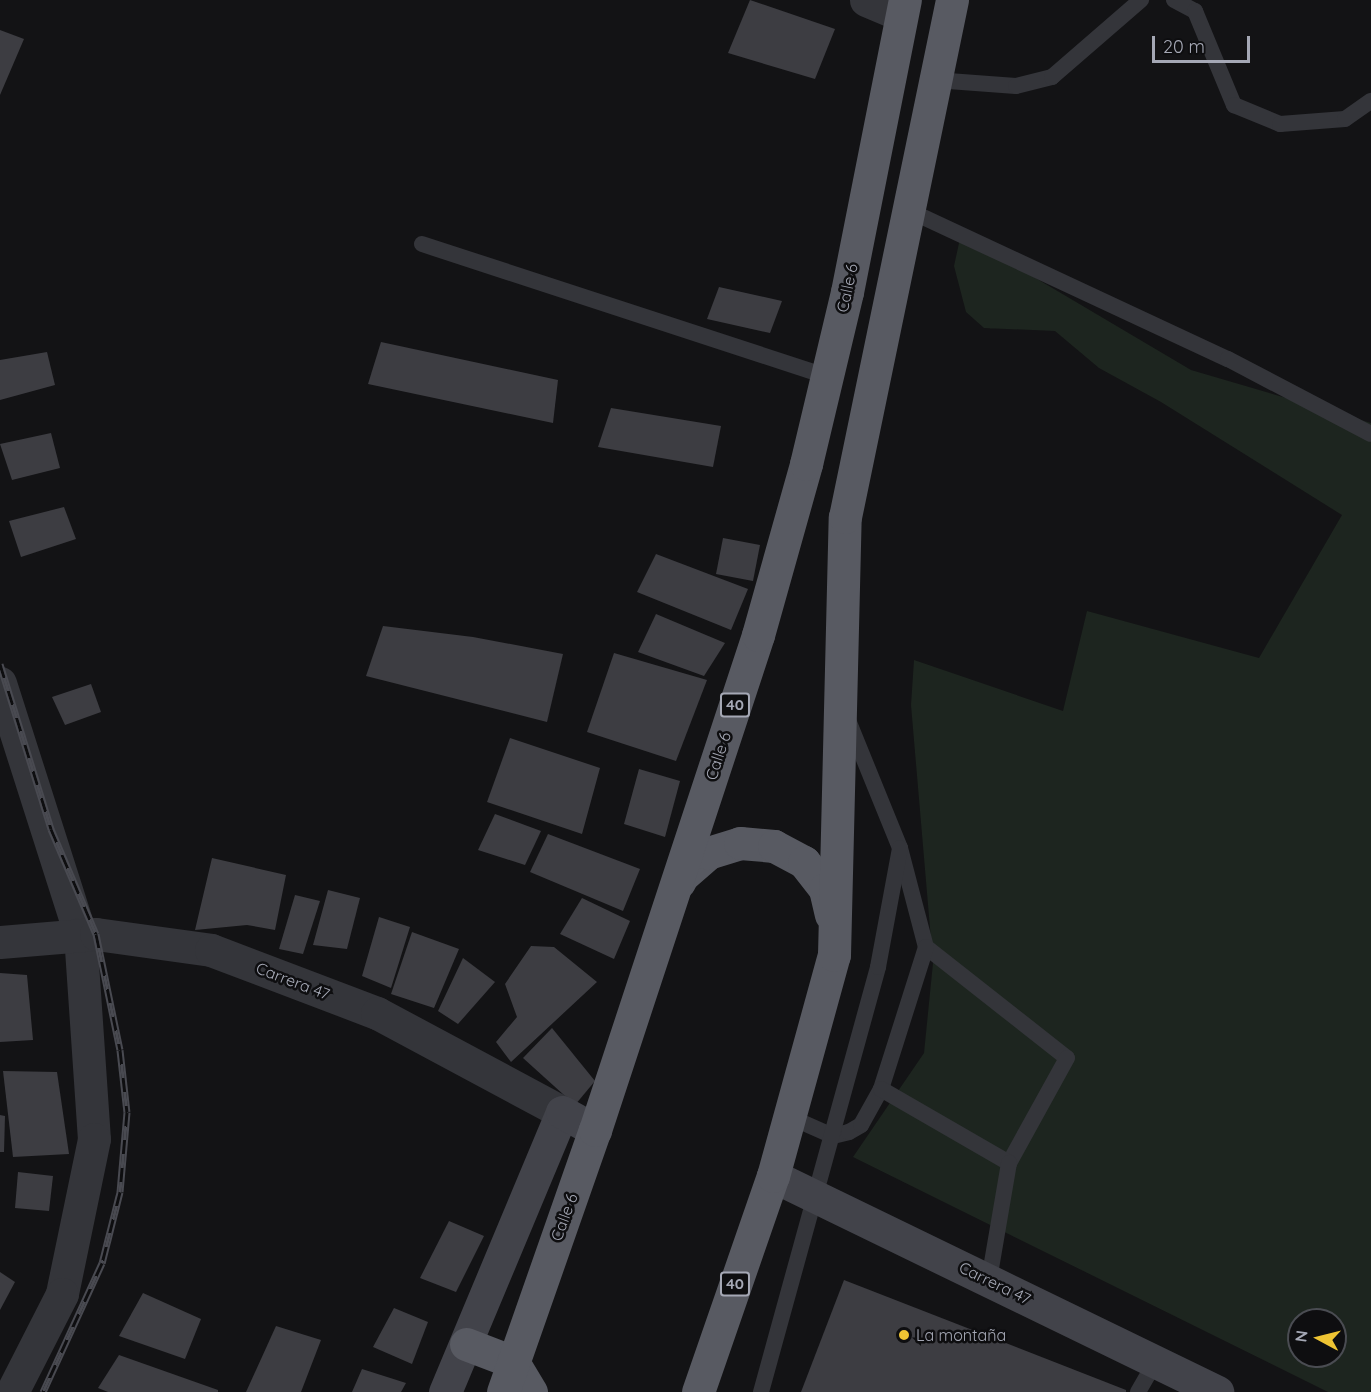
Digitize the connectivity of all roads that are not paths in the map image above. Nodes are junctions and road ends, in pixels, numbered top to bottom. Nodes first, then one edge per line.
1 (866, 0) edge
2 (952, 0) edge
3 (1142, 0) edge
4 (1174, 0) edge
5 (903, 8) edge
6 (935, 80) junction
7 (1371, 101) edge
8 (908, 210) junction
9 (422, 244) dead end
10 (827, 376) junction
11 (1371, 434) edge
12 (0, 683) edge
13 (840, 700) junction
14 (900, 848) junction
15 (668, 906) junction
16 (80, 934) junction
17 (0, 942) edge
18 (927, 947) junction
19 (834, 955) junction
20 (881, 1089) junction
21 (562, 1112) junction
22 (790, 1117) junction
23 (595, 1131) junction
24 (832, 1136) junction
25 (1010, 1163) junction
26 (773, 1176) junction
27 (815, 1194) junction
28 (989, 1280) junction
29 (466, 1344) junction
30 (1155, 1362) junction
31 (508, 1377) edge
32 (12, 1392) edge
33 (445, 1392) edge
34 (531, 1392) edge
35 (698, 1392) edge
36 (761, 1392) edge
37 (1138, 1392) edge
38 (1216, 1392) edge

1 - 5 street
2 - 6 highway, 40
3 - 6 lane
4 - 7 lane
5 - 10 highway, Calle 6 / 40
6 - 8 highway, 40
8 - 11 lane
8 - 13 highway, 40
9 - 10 lane
10 - 15 highway, Calle 6 / 40
12 - 16 street
13 - 14 lane
13 - 19 highway, 40
14 - 18 lane
14 - 24 lane
15 - 19 highway
15 - 23 highway, Calle 6 / 40
16 - 17 street, Carrera 47
16 - 21 street, Carrera 47
16 - 32 street
18 - 20 lane
18 - 25 lane
19 - 22 highway, 40
20 - 24 lane
20 - 25 lane
21 - 23 main road
21 - 29 main road
22 - 24 lane
22 - 26 highway, 40
23 - 31 highway, Calle 6 / 40
24 - 27 lane
25 - 28 lane
26 - 27 main road, Carrera 47
26 - 35 highway, 40
27 - 28 main road, Carrera 47
27 - 36 lane
28 - 30 main road, Carrera 47
29 - 31 highway
29 - 33 main road
30 - 37 lane
30 - 38 main road, Carrera 47
31 - 34 highway

